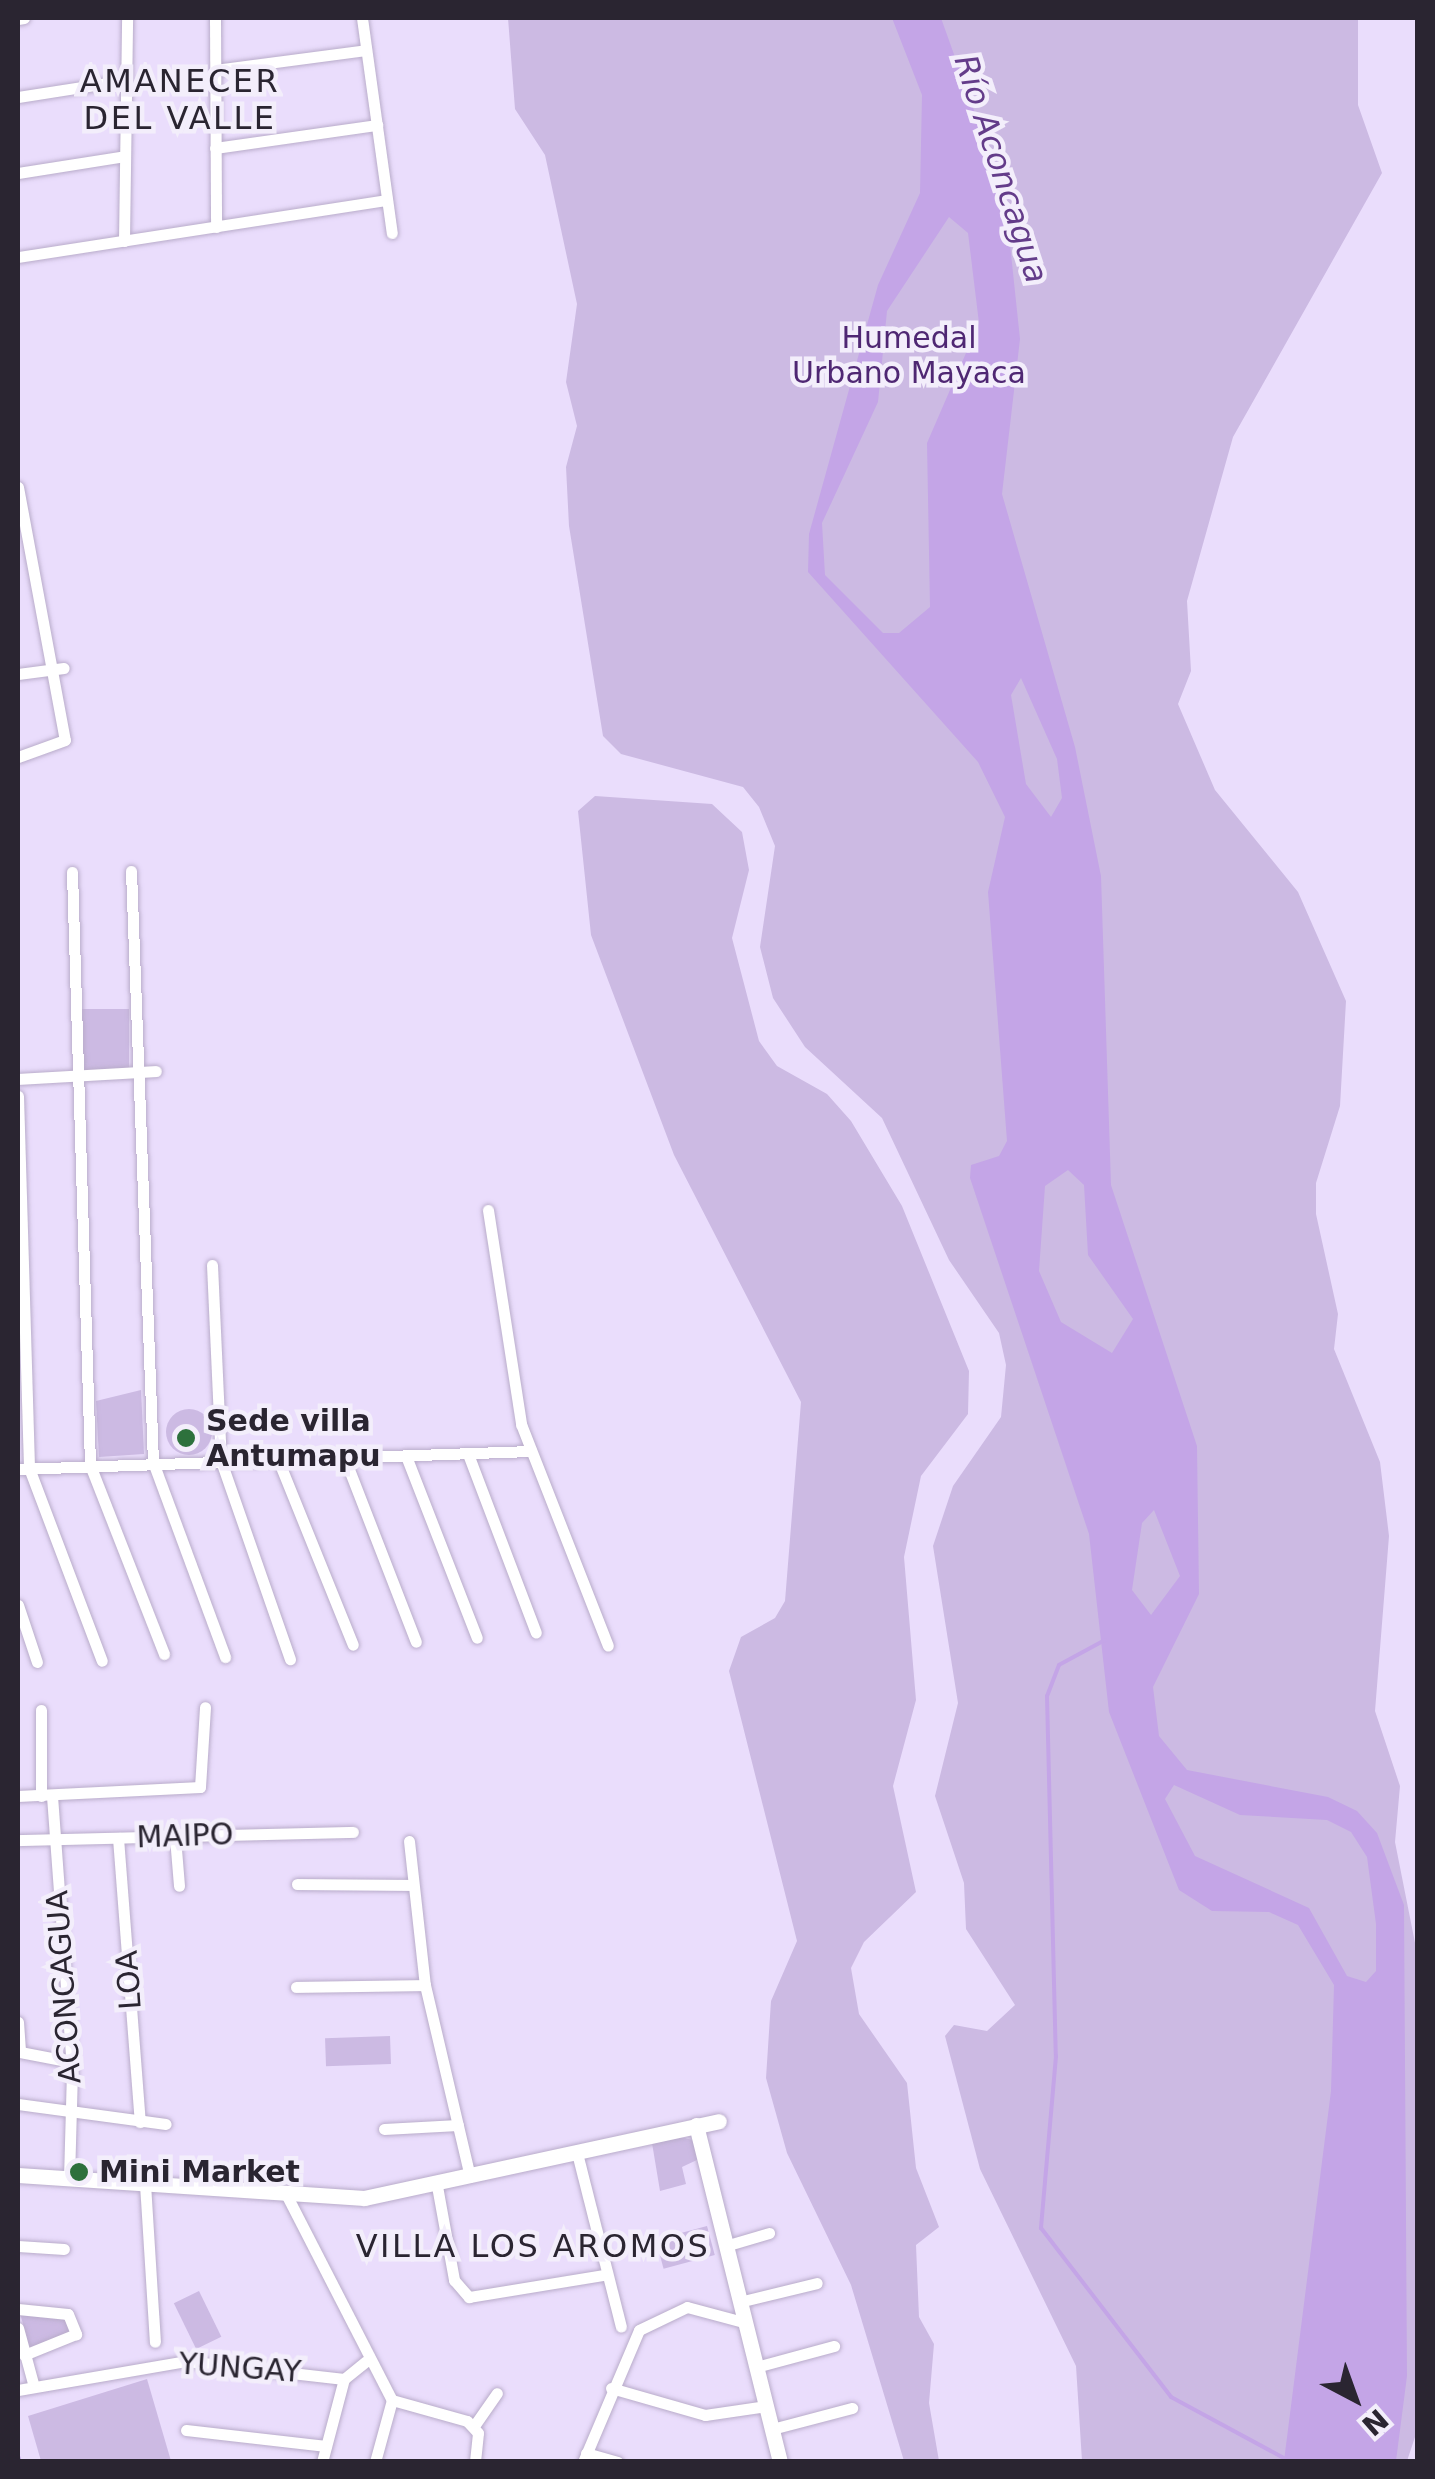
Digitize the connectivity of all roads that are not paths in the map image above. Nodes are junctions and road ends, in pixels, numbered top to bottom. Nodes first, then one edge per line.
1 (126, 18) edge
2 (215, 18) edge
3 (362, 18) edge
4 (366, 50) junction
5 (215, 70) junction
6 (126, 80) junction
7 (18, 97) edge
8 (377, 125) junction
9 (216, 148) junction
10 (125, 156) junction
11 (18, 173) edge
12 (387, 200) junction
13 (216, 227) junction
14 (392, 233) dead end
15 (124, 240) junction
16 (18, 258) edge
17 (21, 486) edge
18 (58, 669) junction
19 (18, 674) edge
20 (18, 757) edge
21 (131, 871) dead end
22 (72, 872) dead end
23 (138, 1071) junction
24 (156, 1071) dead end
25 (78, 1076) junction
26 (18, 1080) edge
27 (18, 1096) edge
28 (488, 1210) dead end
29 (212, 1265) dead end
30 (532, 1452) junction
31 (468, 1454) junction
32 (406, 1456) junction
33 (345, 1459) junction
34 (221, 1461) junction
35 (153, 1462) junction
36 (279, 1462) junction
37 (90, 1466) junction
38 (23, 1468) edge
39 (18, 1606) edge
40 (536, 1632) dead end
41 (478, 1638) dead end
42 (416, 1642) dead end
43 (352, 1645) dead end
44 (608, 1646) dead end
45 (164, 1654) dead end
46 (225, 1656) dead end
47 (290, 1659) dead end
48 (102, 1661) dead end
49 (38, 1662) dead end
50 (205, 1708) dead end
51 (41, 1710) dead end
52 (18, 1796) edge
53 (47, 1796) junction
54 (354, 1832) dead end
55 (175, 1836) junction
56 (118, 1838) junction
57 (18, 1840) edge
58 (54, 1840) junction
59 (409, 1842) dead end
60 (296, 1884) dead end
61 (412, 1885) junction
62 (179, 1886) dead end
63 (296, 1986) dead end
64 (425, 1986) junction
65 (18, 2022) edge
66 (72, 2062) junction
67 (18, 2104) edge
68 (71, 2116) junction
69 (719, 2120) dead end
70 (140, 2122) junction
71 (166, 2124) dead end
72 (458, 2125) junction
73 (696, 2125) junction
74 (384, 2129) dead end
75 (577, 2153) junction
76 (18, 2174) edge
77 (470, 2177) junction
78 (69, 2179) junction
79 (145, 2184) junction
80 (437, 2186) junction
81 (288, 2198) junction
82 (769, 2233) dead end
83 (18, 2246) edge
84 (725, 2246) junction
85 (64, 2249) dead end
86 (604, 2276) junction
87 (817, 2282) dead end
88 (739, 2302) junction
89 (18, 2309) edge
90 (744, 2322) junction
91 (621, 2327) dead end
92 (18, 2328) edge
93 (155, 2342) dead end
94 (834, 2346) dead end
95 (24, 2354) junction
96 (366, 2360) junction
97 (756, 2367) junction
98 (344, 2379) junction
99 (34, 2386) junction
100 (611, 2388) junction
101 (18, 2390) edge
102 (497, 2393) dead end
103 (392, 2400) junction
104 (766, 2406) junction
105 (852, 2408) dead end
106 (474, 2426) junction
107 (772, 2429) junction
108 (186, 2430) dead end
109 (326, 2446) junction
110 (585, 2457) edge
111 (322, 2462) edge
112 (375, 2462) edge
113 (474, 2462) edge
114 (618, 2462) edge
115 (780, 2462) edge

1 - 6 street
2 - 5 street
3 - 4 street
4 - 5 street
4 - 8 street
5 - 9 street
6 - 7 street
6 - 10 street
8 - 9 street
8 - 12 street
9 - 13 street
10 - 11 street
10 - 15 street
12 - 13 street
12 - 14 street
13 - 15 street
15 - 16 street
17 - 18 street
18 - 19 street
18 - 20 street
21 - 23 street
22 - 25 street
23 - 24 street
23 - 25 street
23 - 35 street
25 - 26 street
25 - 37 street
27 - 38 street
28 - 30 street
29 - 34 street
30 - 31 street
30 - 44 street
31 - 32 street
31 - 40 street
32 - 33 street
32 - 41 street
33 - 36 street
33 - 42 street
34 - 35 street
34 - 36 street
34 - 47 street
35 - 37 street
35 - 46 street
36 - 43 street
37 - 38 street
37 - 45 street
38 - 48 street
39 - 49 street
50 - 53 street
51 - 53 street, ACONCAGUA
52 - 53 street
53 - 58 street, ACONCAGUA
54 - 55 street, MAIPO
55 - 56 street, MAIPO
55 - 62 street
56 - 58 street, MAIPO
56 - 70 street, LOA
57 - 58 street, MAIPO
58 - 66 street, ACONCAGUA
59 - 61 street
60 - 61 street
61 - 64 street
63 - 64 street
64 - 72 street
65 - 66 street
66 - 68 street, ACONCAGUA
67 - 68 street
68 - 70 street
68 - 78 street, ACONCAGUA
69 - 73 street
70 - 71 street
72 - 74 street
72 - 77 street
73 - 75 street
73 - 84 street
75 - 77 street
75 - 86 street
76 - 78 street
77 - 80 street
78 - 79 street
79 - 81 street
79 - 93 street
80 - 81 street
80 - 86 street
81 - 96 street
82 - 84 street
83 - 85 street
84 - 88 street
86 - 91 street
87 - 88 street
88 - 90 street
89 - 95 street
90 - 97 street
90 - 100 street
92 - 95 street
94 - 97 street
95 - 99 street
96 - 98 street
96 - 103 street
97 - 104 street
98 - 99 street, YUNGAY
98 - 109 street
99 - 101 street, YUNGAY
100 - 104 street
100 - 110 street
102 - 106 street
103 - 106 street
103 - 112 street
104 - 107 street
105 - 107 street
106 - 113 street
107 - 115 street
108 - 109 street
109 - 111 street
110 - 114 street

